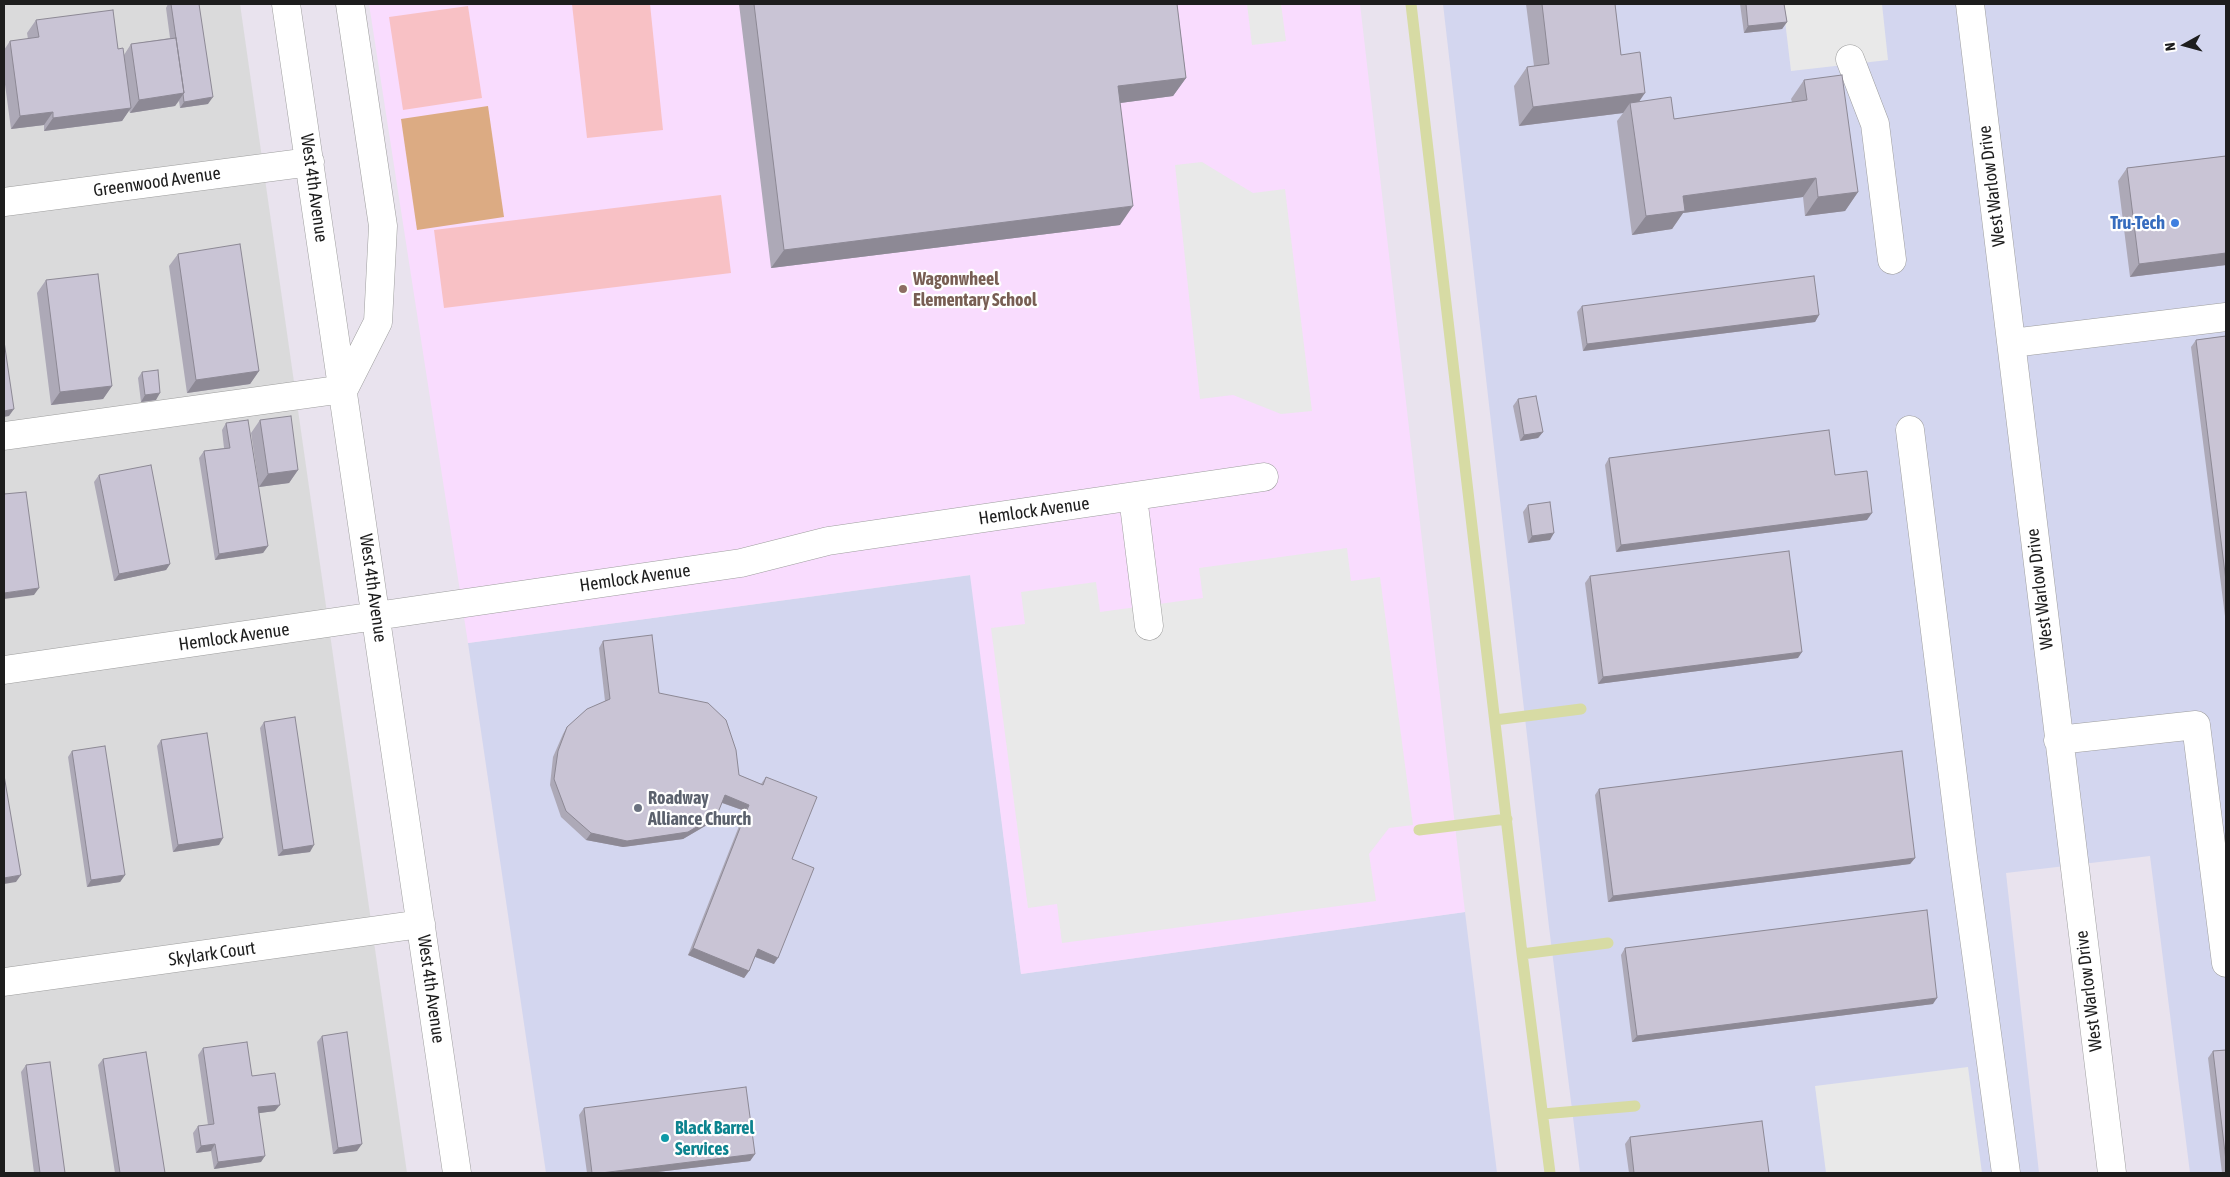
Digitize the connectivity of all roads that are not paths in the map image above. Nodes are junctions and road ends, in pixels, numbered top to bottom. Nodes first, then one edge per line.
1 (286, 4) edge
2 (350, 4) edge
3 (1970, 4) edge
4 (1850, 59) dead end
5 (310, 162) junction
6 (4, 202) edge
7 (1892, 260) dead end
8 (2226, 318) edge
9 (2012, 343) junction
10 (344, 389) junction
11 (1910, 430) dead end
12 (4, 436) edge
13 (1264, 477) dead end
14 (1133, 496) junction
15 (377, 616) junction
16 (1148, 626) dead end
17 (4, 670) edge
18 (2058, 740) junction
19 (421, 924) junction
20 (2226, 963) edge
21 (4, 982) edge
22 (457, 1173) edge
23 (2006, 1173) edge
24 (2112, 1173) edge

1 - 5 street, West 4th Avenue
2 - 10 street
3 - 9 street, West Warlow Drive
4 - 7 street
5 - 6 street, Greenwood Avenue
5 - 10 street, West 4th Avenue
8 - 9 street
9 - 18 street, West Warlow Drive
10 - 12 street
10 - 15 street, West 4th Avenue
11 - 23 street
13 - 14 street, Hemlock Avenue
14 - 15 street, Hemlock Avenue
14 - 16 street
15 - 17 street, Hemlock Avenue
15 - 19 street, West 4th Avenue
18 - 20 street
18 - 24 street, West Warlow Drive
19 - 21 street, Skylark Court
19 - 22 street, West 4th Avenue

